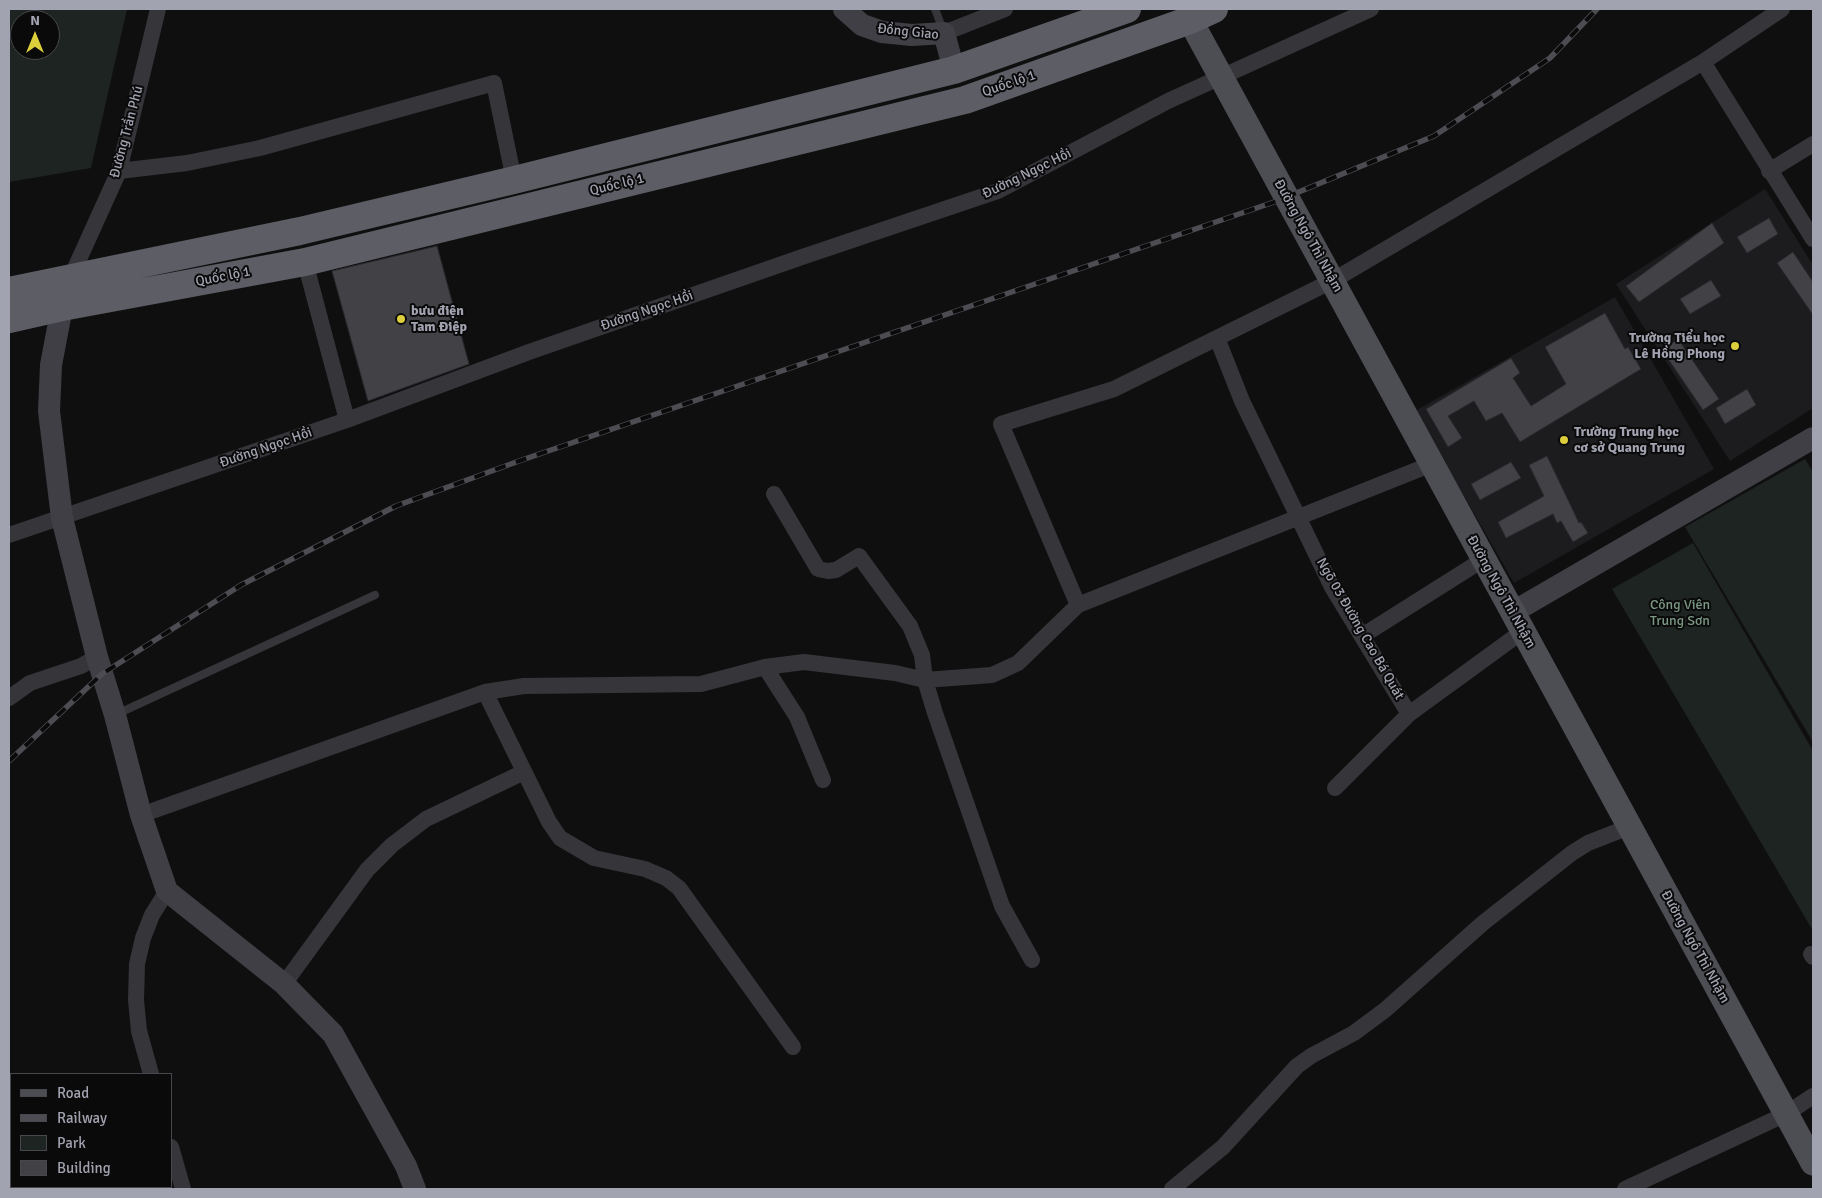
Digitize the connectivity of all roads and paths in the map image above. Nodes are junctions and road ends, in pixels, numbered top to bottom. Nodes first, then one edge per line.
1 (158, 9) edge
2 (844, 9) edge
3 (935, 9) edge
4 (1005, 9) edge
5 (1127, 9) edge
6 (1214, 9) edge
7 (1371, 9) edge
8 (1782, 9) edge
9 (1187, 14) edge
10 (944, 33) junction
11 (1703, 62) junction
12 (954, 70) junction
13 (1220, 78) junction
14 (1813, 144) edge
15 (119, 171) junction
16 (1769, 171) junction
17 (514, 180) junction
18 (1813, 239) edge
19 (305, 262) junction
20 (71, 278) junction
21 (1332, 281) junction
22 (9, 291) edge
23 (62, 307) junction
24 (9, 319) edge
25 (1217, 338) junction
26 (347, 420) junction
27 (1813, 438) edge
28 (1432, 464) junction
29 (774, 494) dead end
30 (1299, 517) junction
31 (62, 518) junction
32 (9, 535) edge
33 (1484, 559) junction
34 (375, 595) dead end
35 (1078, 605) junction
36 (1518, 622) junction
37 (1362, 636) junction
38 (97, 657) junction
39 (765, 667) junction
40 (925, 680) junction
41 (485, 692) junction
42 (9, 698) edge
43 (1409, 714) junction
44 (115, 715) junction
45 (524, 772) junction
46 (823, 780) dead end
47 (1335, 788) dead end
48 (141, 815) junction
49 (1629, 827) junction
50 (167, 891) junction
51 (1032, 960) dead end
52 (284, 984) junction
53 (793, 1048) dead end
54 (151, 1073) edge
55 (1813, 1096) edge
56 (1786, 1114) junction
57 (172, 1150) edge
58 (1813, 1163) edge
59 (183, 1189) edge
60 (415, 1189) edge
61 (1172, 1189) edge
62 (1625, 1189) edge

1 - 15 street, Đường Trần Phú
2 - 10 street, Đồng Giao
3 - 10 lane
4 - 10 street
5 - 12 highway
6 - 9 highway, Quốc lộ 1
7 - 13 street, Đường Ngọc Hồi
8 - 11 street
9 - 13 main road, Đường Ngô Thì Nhậm
9 - 19 highway, Quốc lộ 1
10 - 12 street, Đồng Giao
11 - 16 street
11 - 21 street
12 - 17 highway
13 - 21 main road, Đường Ngô Thì Nhậm
13 - 26 street, Đường Ngọc Hồi
14 - 16 street
15 - 17 street
15 - 20 street, Đường Trần Phú
16 - 18 street
17 - 20 highway
19 - 23 highway, Quốc lộ 1
19 - 26 street
20 - 22 highway
20 - 23 highway
21 - 25 street
21 - 28 main road, Đường Ngô Thì Nhậm
23 - 24 highway, Quốc lộ 1
23 - 31 street
25 - 30 street, Ngõ 03 Đường Cao Bá Quát
25 - 35 street
26 - 31 street, Đường Ngọc Hồi
27 - 36 street
28 - 30 street
28 - 33 main road, Đường Ngô Thì Nhậm
29 - 40 street
30 - 35 street
30 - 37 street, Ngõ 03 Đường Cao Bá Quát
31 - 32 street, Đường Ngọc Hồi
31 - 38 street
33 - 36 main road, Đường Ngô Thì Nhậm
33 - 37 street
34 - 44 lane
35 - 40 street
36 - 43 street
36 - 49 main road, Đường Ngô Thì Nhậm
37 - 43 street, Ngõ 03 Đường Cao Bá Quát
38 - 42 street
38 - 44 street
39 - 40 street
39 - 41 street
39 - 46 street
40 - 51 street
41 - 45 street
41 - 48 street
43 - 47 street
44 - 48 street
45 - 52 street
45 - 53 street
48 - 50 street
49 - 56 main road, Đường Ngô Thì Nhậm
49 - 61 street
50 - 52 street
50 - 54 street
52 - 60 street
55 - 56 street
56 - 58 main road, Đường Ngô Thì Nhậm
56 - 62 street
57 - 59 street

